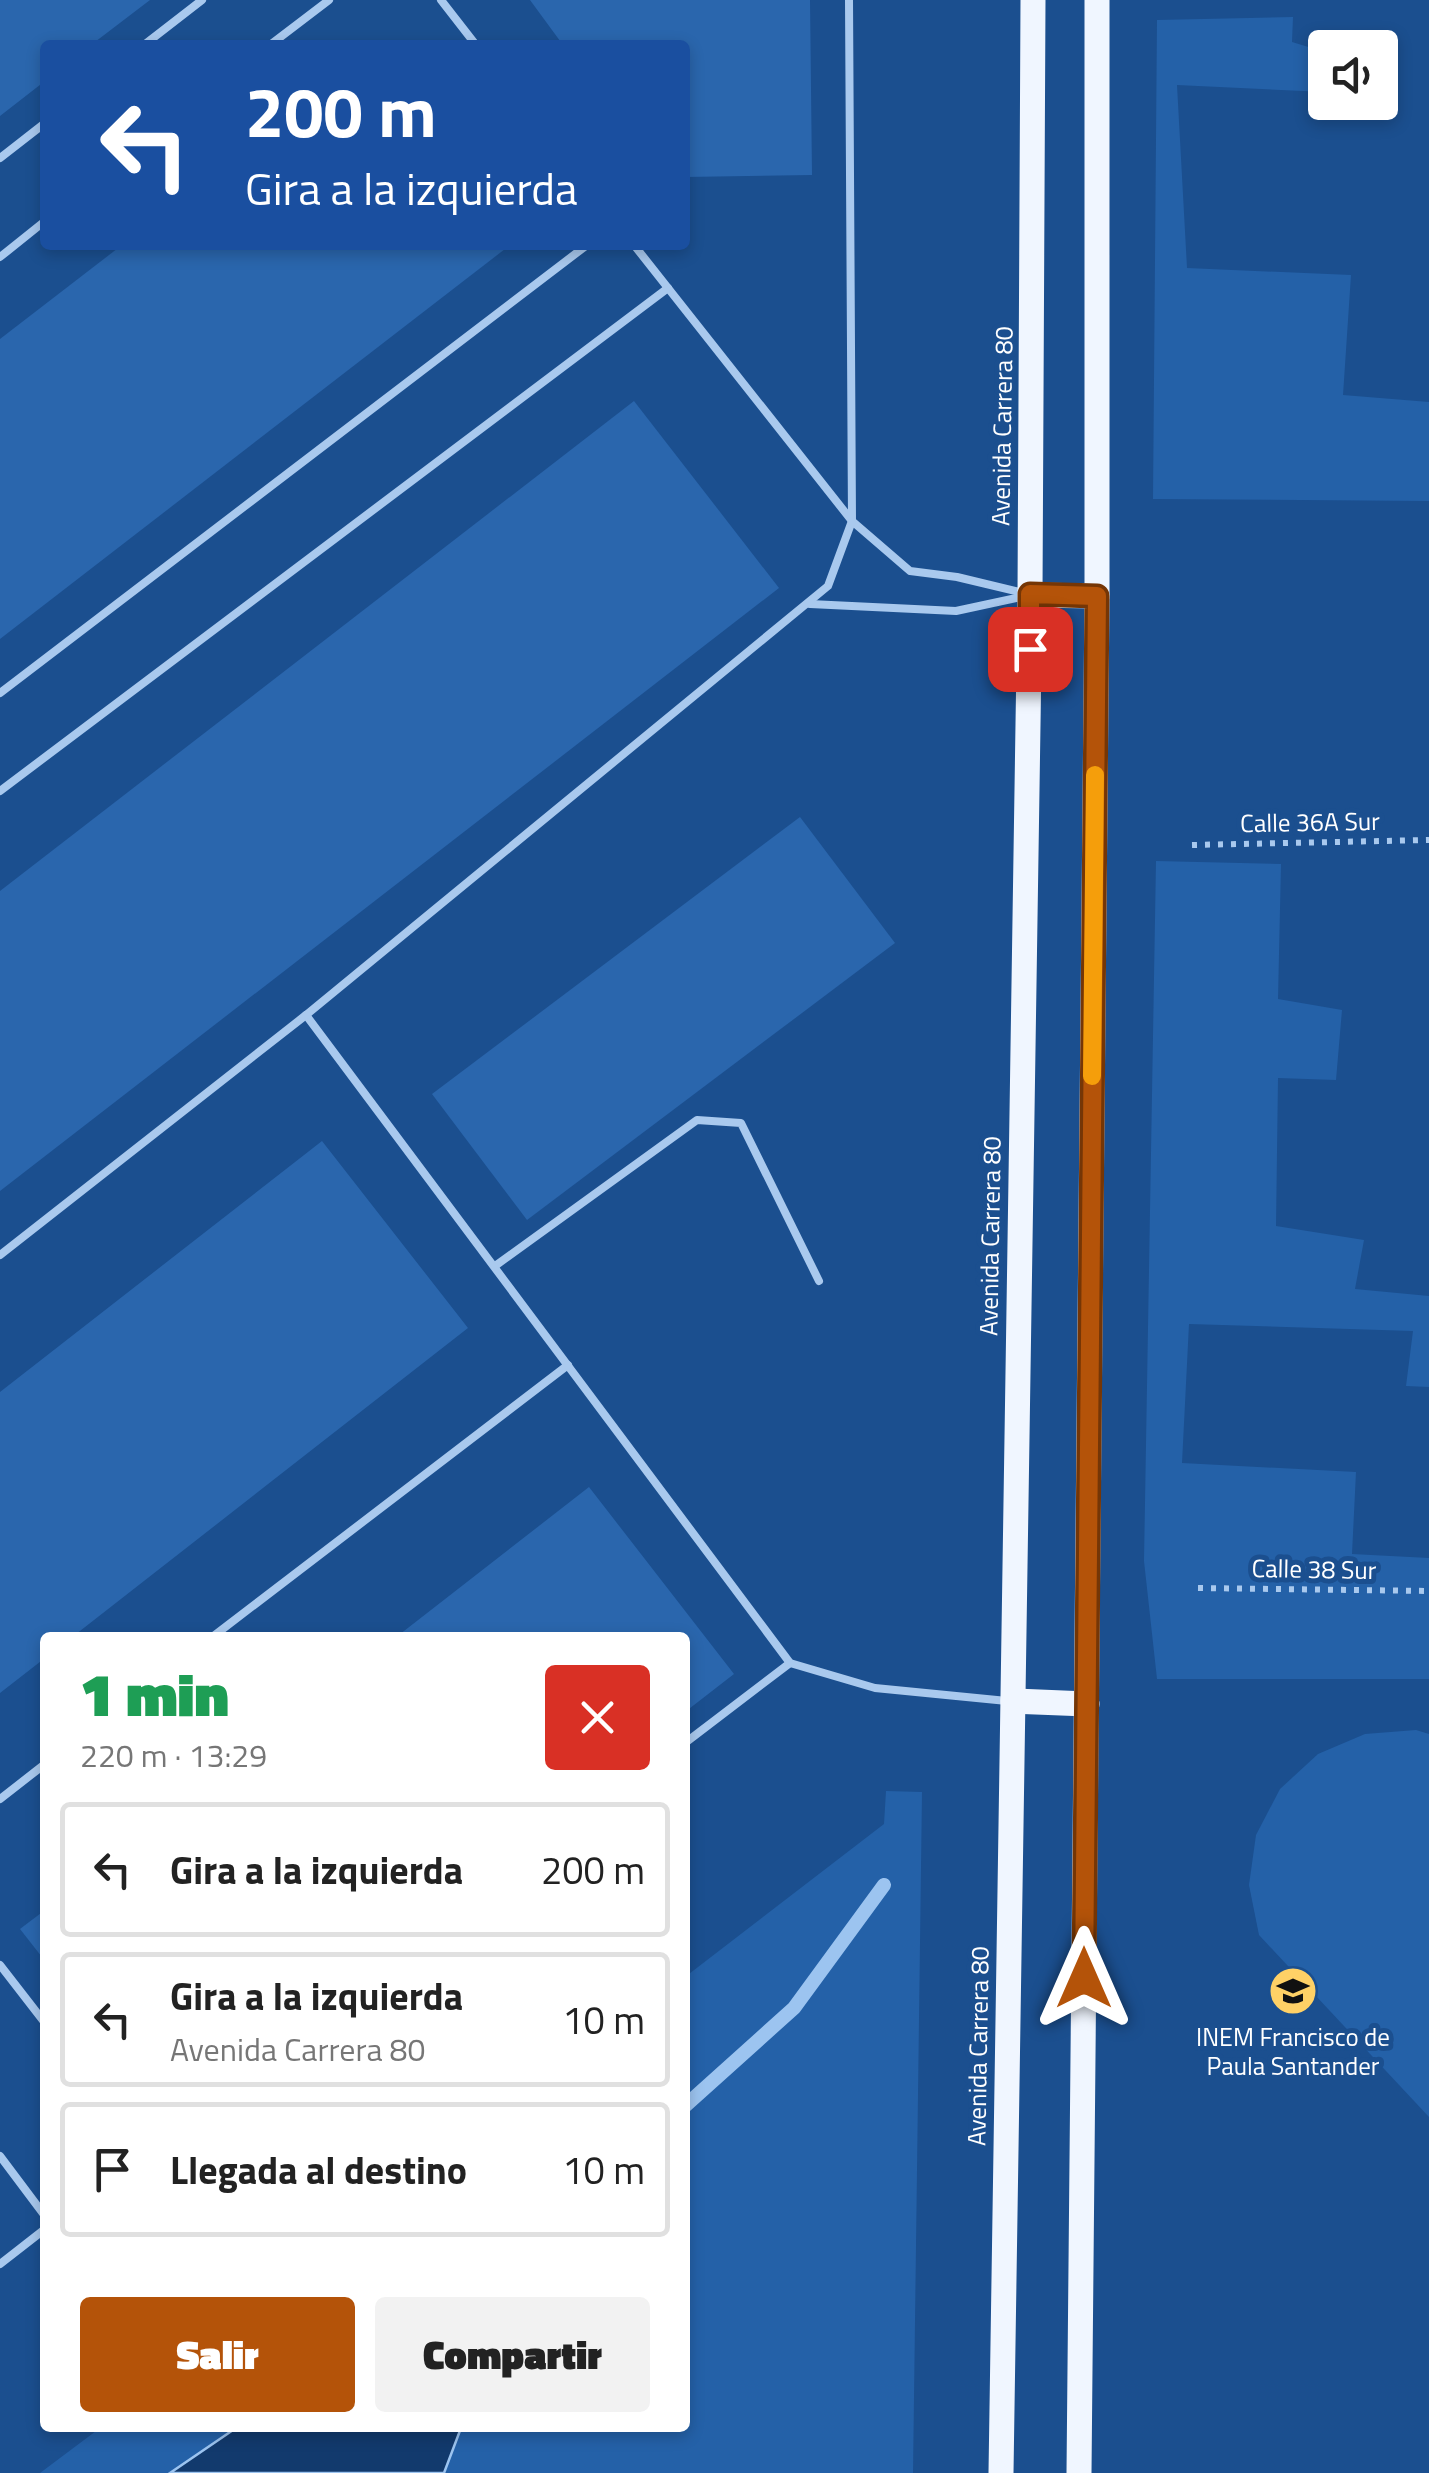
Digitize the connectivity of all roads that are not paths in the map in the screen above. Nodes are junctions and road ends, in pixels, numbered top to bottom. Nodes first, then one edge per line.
1 (202, 0) edge
2 (328, 0) edge
3 (441, 0) edge
4 (849, 0) edge
5 (1032, 0) edge
6 (1097, 0) edge
7 (150, 40) edge
8 (276, 40) edge
9 (472, 40) edge
10 (40, 127) edge
11 (0, 158) edge
12 (40, 225) edge
13 (581, 250) edge
14 (638, 250) edge
15 (0, 257) edge
16 (668, 288) junction
17 (852, 521) junction
18 (1030, 594) junction
19 (1097, 596) junction
20 (810, 604) junction
21 (0, 693) edge
22 (0, 792) edge
23 (306, 1014) junction
24 (0, 1254) edge
25 (494, 1266) junction
26 (819, 1281) dead end
27 (568, 1365) junction
28 (219, 1632) edge
29 (790, 1664) junction
30 (1014, 1702) junction
31 (1087, 1704) junction
32 (690, 1739) edge
33 (40, 1768) edge
34 (0, 1799) edge
35 (0, 1965) edge
36 (40, 2017) edge
37 (0, 2156) edge
38 (40, 2209) edge
39 (40, 2233) edge
40 (0, 2264) edge
41 (1001, 2473) edge
42 (1079, 2473) edge

1 - 7 lane
2 - 8 lane
3 - 9 lane
4 - 17 lane
5 - 18 main road, Avenida Carrera 80
6 - 19 main road
10 - 11 lane
12 - 15 lane
13 - 21 lane
14 - 16 lane
16 - 17 lane
16 - 22 lane
17 - 18 lane
17 - 20 lane
18 - 19 main road
18 - 20 lane
18 - 30 main road, Avenida Carrera 80
19 - 31 main road
20 - 23 lane
23 - 24 lane
23 - 25 lane
25 - 26 lane
25 - 27 lane
27 - 28 lane
27 - 29 lane
29 - 30 lane
29 - 32 lane
30 - 31 main road
30 - 41 main road, Avenida Carrera 80
31 - 42 main road
33 - 34 lane
35 - 36 lane
37 - 38 lane
39 - 40 lane

